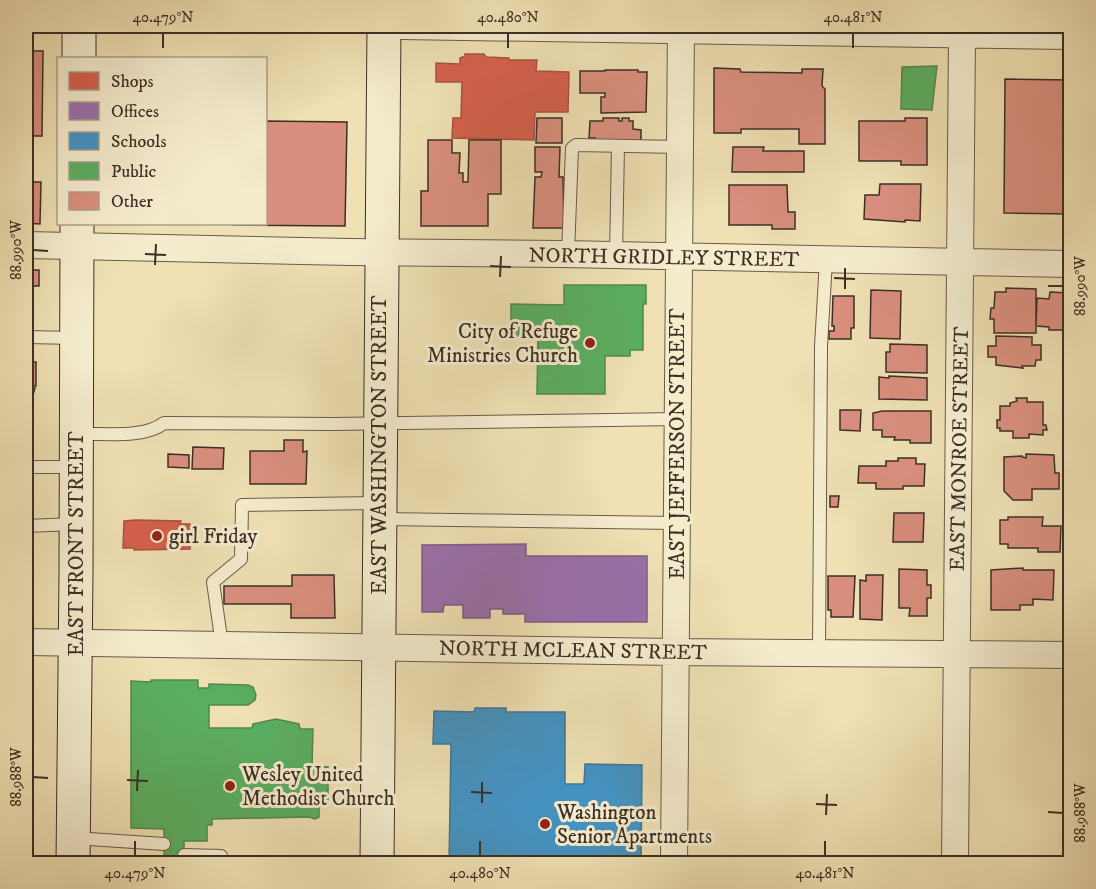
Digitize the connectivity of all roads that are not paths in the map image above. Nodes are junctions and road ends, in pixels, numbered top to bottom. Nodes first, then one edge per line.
1 (79, 26) edge
2 (384, 26) edge
3 (401, 26) edge
4 (681, 28) edge
5 (962, 30) edge
6 (1071, 36) edge
7 (79, 57) edge
8 (618, 146) junction
9 (679, 147) junction
10 (77, 235) edge
11 (26, 245) edge
12 (381, 253) junction
13 (568, 254) junction
14 (616, 255) junction
15 (678, 256) junction
16 (826, 260) junction
17 (960, 263) junction
18 (1071, 264) edge
19 (26, 338) edge
20 (76, 338) junction
21 (677, 419) junction
22 (380, 424) junction
23 (76, 434) junction
24 (26, 467) edge
25 (76, 467) junction
26 (379, 511) junction
27 (676, 523) junction
28 (76, 524) junction
29 (26, 526) edge
30 (26, 642) edge
31 (75, 643) junction
32 (222, 645) junction
33 (378, 647) junction
34 (675, 652) junction
35 (819, 653) junction
36 (958, 653) junction
37 (1071, 655) edge
38 (164, 844) dead end
39 (73, 850) edge
40 (184, 855) dead end
41 (221, 864) edge
42 (377, 864) edge
43 (674, 864) edge
44 (955, 864) edge

1 - 7 main road
2 - 12 main road, EAST WASHINGTON STREET
3 - 4 street
4 - 5 street
4 - 9 street, EAST JEFFERSON STREET
5 - 6 street
5 - 17 street, EAST MONROE STREET
8 - 9 lane
8 - 13 lane
8 - 14 lane
9 - 15 street, EAST JEFFERSON STREET
10 - 11 street, NORTH GRIDLEY STREET
10 - 12 street, NORTH GRIDLEY STREET
10 - 20 main road, EAST FRONT STREET
12 - 13 street, NORTH GRIDLEY STREET
12 - 22 main road, EAST WASHINGTON STREET
13 - 14 street, NORTH GRIDLEY STREET
14 - 15 street, NORTH GRIDLEY STREET
15 - 16 street, NORTH GRIDLEY STREET
15 - 21 street, EAST JEFFERSON STREET
16 - 17 street, NORTH GRIDLEY STREET
16 - 35 lane
17 - 18 street, NORTH GRIDLEY STREET
17 - 36 street, EAST MONROE STREET
19 - 20 lane
20 - 23 main road, EAST FRONT STREET
21 - 22 lane
21 - 27 street, EAST JEFFERSON STREET
22 - 23 lane
22 - 26 main road, EAST WASHINGTON STREET
23 - 25 main road, EAST FRONT STREET
24 - 25 lane
25 - 28 main road, EAST FRONT STREET
26 - 27 lane
26 - 32 lane
26 - 33 main road, EAST WASHINGTON STREET
27 - 34 street, EAST JEFFERSON STREET
28 - 29 lane
28 - 31 main road, EAST FRONT STREET
30 - 31 street, NORTH MCLEAN STREET
31 - 32 street, NORTH MCLEAN STREET
31 - 39 main road, EAST FRONT STREET
32 - 33 street, NORTH MCLEAN STREET
33 - 34 street, NORTH MCLEAN STREET
33 - 42 main road, EAST WASHINGTON STREET
34 - 35 street, NORTH MCLEAN STREET
34 - 43 street, EAST JEFFERSON STREET
35 - 36 street, NORTH MCLEAN STREET
36 - 37 street, NORTH MCLEAN STREET
36 - 44 street, EAST MONROE STREET
38 - 39 lane
40 - 41 lane

